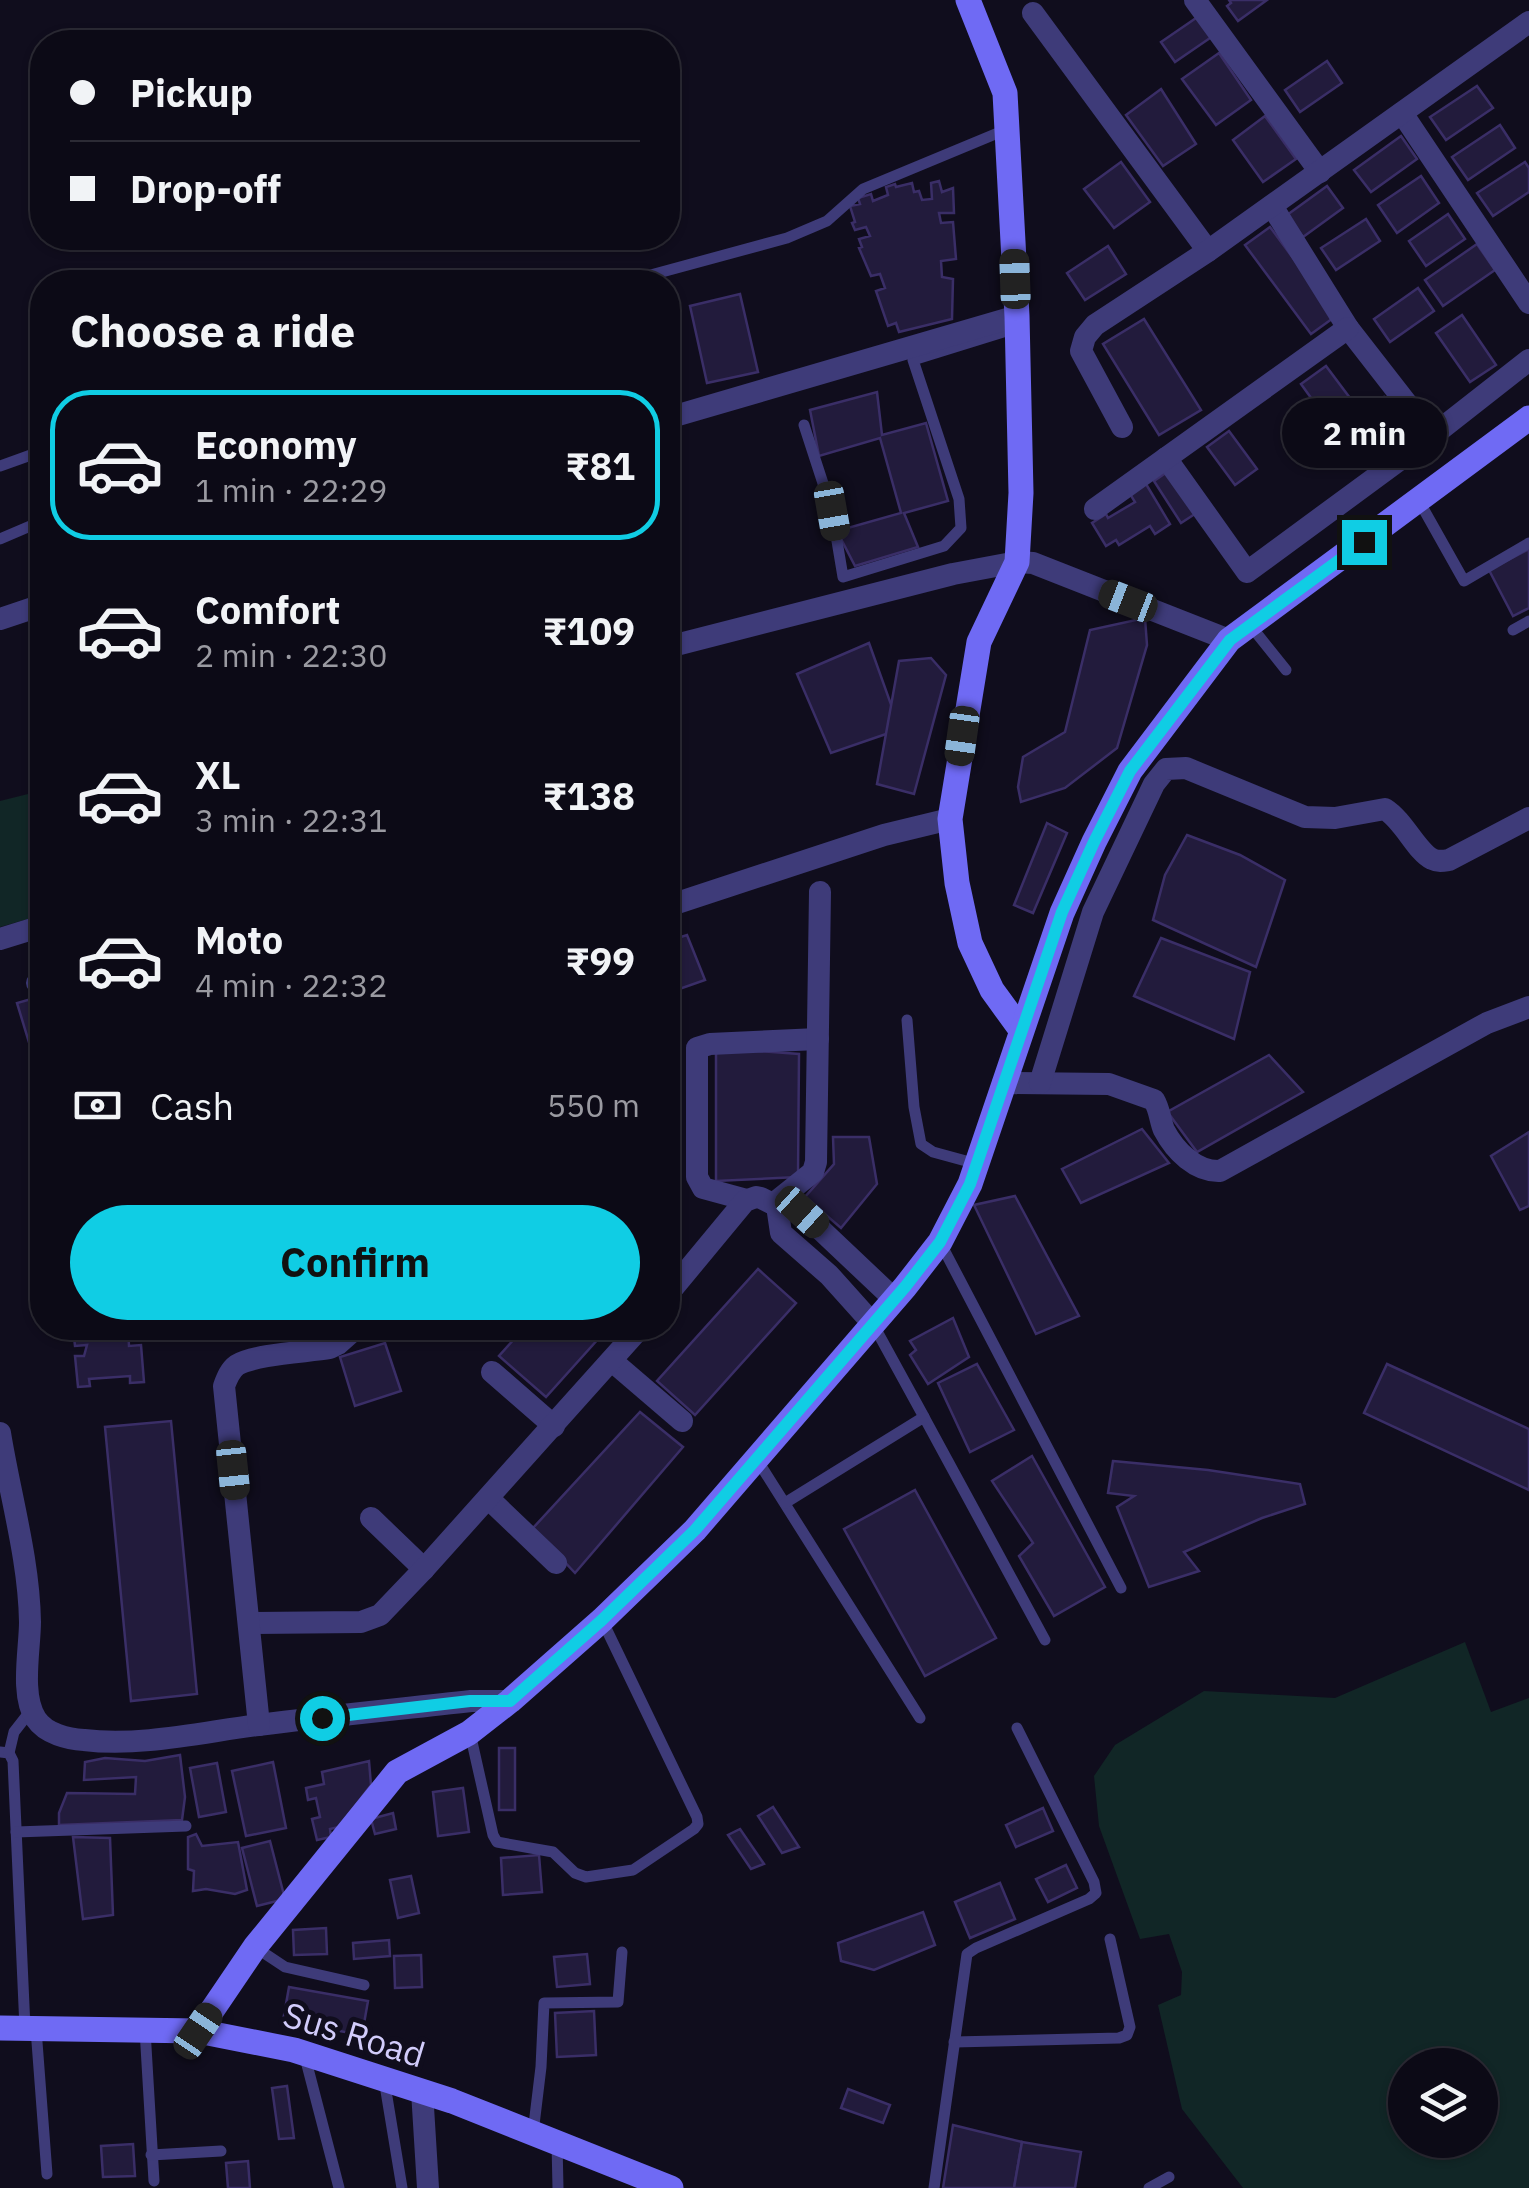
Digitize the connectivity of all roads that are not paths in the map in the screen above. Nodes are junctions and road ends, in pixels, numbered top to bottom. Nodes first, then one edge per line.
1 (968, 0) edge
2 (1195, 0) edge
3 (1033, 13) dead end
4 (1529, 22) edge
5 (1402, 113) junction
6 (1008, 128) junction
7 (1320, 172) junction
8 (1272, 206) junction
9 (1208, 251) junction
10 (673, 270) edge
11 (1529, 304) edge
12 (1017, 322) junction
13 (1348, 328) junction
14 (1529, 360) edge
15 (680, 415) edge
16 (1529, 418) edge
17 (804, 425) dead end
18 (1122, 427) dead end
19 (1432, 436) junction
20 (30, 455) edge
21 (1166, 458) junction
22 (0, 466) edge
23 (1420, 500) junction
24 (1095, 508) dead end
25 (30, 526) edge
26 (0, 538) edge
27 (1529, 543) edge
28 (1017, 562) junction
29 (30, 609) edge
30 (0, 619) edge
31 (1529, 621) edge
32 (1512, 630) dead end
33 (1240, 632) junction
34 (680, 644) edge
35 (1286, 670) dead end
36 (950, 818) junction
37 (1529, 818) edge
38 (820, 892) dead end
39 (680, 902) edge
40 (30, 930) edge
41 (0, 939) edge
42 (1529, 1008) edge
43 (907, 1020) dead end
44 (1021, 1030) junction
45 (818, 1039) junction
46 (1004, 1083) junction
47 (1040, 1083) junction
48 (976, 1164) junction
49 (748, 1200) junction
50 (775, 1205) junction
51 (940, 1242) junction
52 (680, 1280) edge
53 (894, 1299) junction
54 (872, 1324) junction
55 (342, 1340) edge
56 (630, 1340) edge
57 (612, 1361) junction
58 (492, 1372) dead end
59 (924, 1417) junction
60 (682, 1421) dead end
61 (554, 1426) junction
62 (0, 1434) edge
63 (756, 1458) junction
64 (488, 1498) junction
65 (785, 1503) junction
66 (370, 1518) dead end
67 (556, 1564) dead end
68 (424, 1569) junction
69 (1120, 1588) dead end
70 (602, 1620) junction
71 (250, 1623) junction
72 (1045, 1640) dead end
73 (510, 1701) junction
74 (32, 1708) junction
75 (920, 1718) dead end
76 (259, 1725) junction
77 (1017, 1728) dead end
78 (470, 1733) junction
79 (5, 1752) edge
80 (186, 1826) dead end
81 (16, 1832) junction
82 (1110, 1940) dead end
83 (255, 1947) junction
84 (622, 1952) dead end
85 (364, 1985) dead end
86 (20, 2028) edge
87 (145, 2030) junction
88 (198, 2031) junction
89 (954, 2042) junction
90 (304, 2053) junction
91 (384, 2079) junction
92 (422, 2091) junction
93 (545, 2138) junction
94 (221, 2151) dead end
95 (151, 2155) junction
96 (47, 2174) dead end
97 (1169, 2177) dead end
98 (154, 2181) dead end
99 (340, 2188) edge
100 (402, 2188) edge
101 (428, 2188) edge
102 (558, 2188) edge
103 (671, 2188) edge
104 (934, 2188) edge
105 (1149, 2188) edge

1 - 6 street
2 - 7 street
3 - 9 street
4 - 5 street
5 - 7 street
5 - 11 street
6 - 10 lane
6 - 12 street
7 - 8 street
8 - 9 street
8 - 13 street
9 - 18 street
12 - 15 street
12 - 17 lane
12 - 28 street
13 - 19 street
13 - 21 street
14 - 19 street
16 - 23 street
19 - 21 street
20 - 22 lane
21 - 24 street
23 - 27 lane
23 - 33 street
25 - 26 lane
28 - 33 street
28 - 34 street
28 - 36 street
29 - 30 street
31 - 32 lane
33 - 35 lane
33 - 44 street
36 - 39 street
36 - 44 street
37 - 47 street
38 - 45 street
40 - 41 street
42 - 47 street
43 - 48 lane
44 - 46 street
45 - 49 street
45 - 50 street
46 - 47 street
46 - 48 street
48 - 51 street
49 - 50 street
49 - 52 street
50 - 53 street
50 - 54 street
51 - 53 street
51 - 69 lane
53 - 54 street
54 - 59 lane
54 - 63 street
55 - 71 street
56 - 57 street
57 - 60 street
57 - 61 street
58 - 61 street
59 - 65 lane
59 - 72 lane
61 - 64 street
62 - 74 street
63 - 65 lane
63 - 70 street
64 - 67 street
64 - 68 street
65 - 75 lane
66 - 68 street
68 - 71 street
70 - 73 street
70 - 78 lane
71 - 76 street
73 - 76 street
73 - 78 street
74 - 76 street
74 - 79 lane
77 - 89 lane
78 - 83 street
79 - 81 lane
80 - 81 lane
81 - 86 lane
82 - 89 lane
83 - 85 lane
83 - 88 street
84 - 93 lane
86 - 87 street, Sus Road
86 - 96 lane
87 - 88 street, Sus Road
87 - 95 lane
88 - 90 street, Sus Road
89 - 104 lane
90 - 91 street, Sus Road
90 - 99 lane
91 - 92 street, Sus Road
91 - 100 lane
92 - 93 street, Sus Road
92 - 101 street
93 - 102 lane
93 - 103 street, Sus Road
94 - 95 lane
95 - 98 lane
97 - 105 lane

